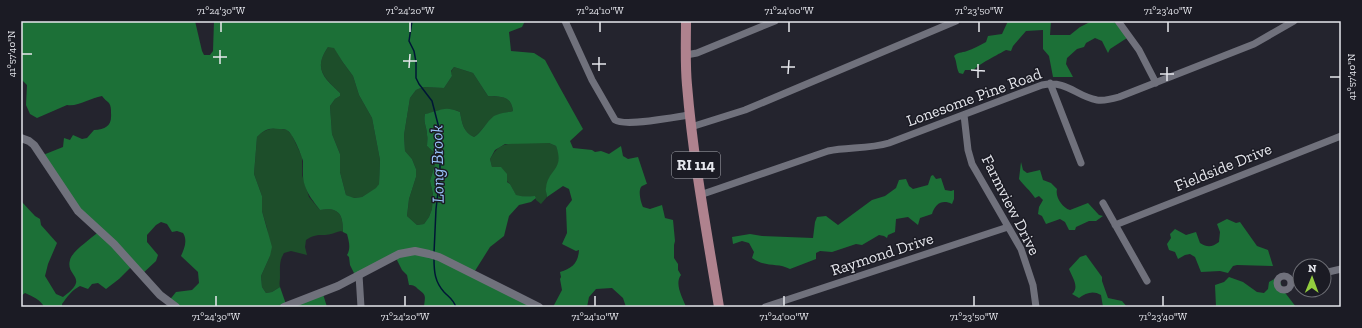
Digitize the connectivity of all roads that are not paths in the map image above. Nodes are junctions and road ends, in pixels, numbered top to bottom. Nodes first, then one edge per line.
1 (565, 21) edge
2 (686, 21) edge
3 (775, 21) edge
4 (956, 21) edge
5 (1118, 21) edge
6 (1294, 21) edge
7 (1283, 24) edge
8 (686, 55) junction
9 (1050, 83) junction
10 (1156, 83) junction
11 (690, 115) junction
12 (964, 115) junction
13 (691, 127) junction
14 (1341, 136) edge
15 (21, 138) edge
16 (1081, 163) dead end
17 (700, 195) junction
18 (1103, 203) dead end
19 (1115, 225) junction
20 (1008, 227) junction
21 (359, 275) junction
22 (1147, 281) dead end
23 (176, 307) edge
24 (284, 307) edge
25 (361, 307) edge
26 (539, 307) edge
27 (719, 307) edge
28 (765, 307) edge
29 (1036, 307) edge

1 - 11 street
2 - 8 main road, RI 114
3 - 8 street
4 - 13 street
5 - 10 street
6 - 7 street, Lonesome Pine Road
7 - 10 street, Lonesome Pine Road
8 - 11 main road, RI 114
9 - 10 street, Lonesome Pine Road
9 - 12 street, Lonesome Pine Road
9 - 16 street
11 - 13 main road, RI 114
12 - 17 street, Lonesome Pine Road
12 - 20 street, Farmview Drive
13 - 17 main road, RI 114
14 - 19 street, Fieldside Drive
15 - 23 street
17 - 27 main road, RI 114
18 - 19 street
19 - 22 street
20 - 28 street, Raymond Drive
20 - 29 street, Farmview Drive
21 - 24 street
21 - 25 street
21 - 26 street

